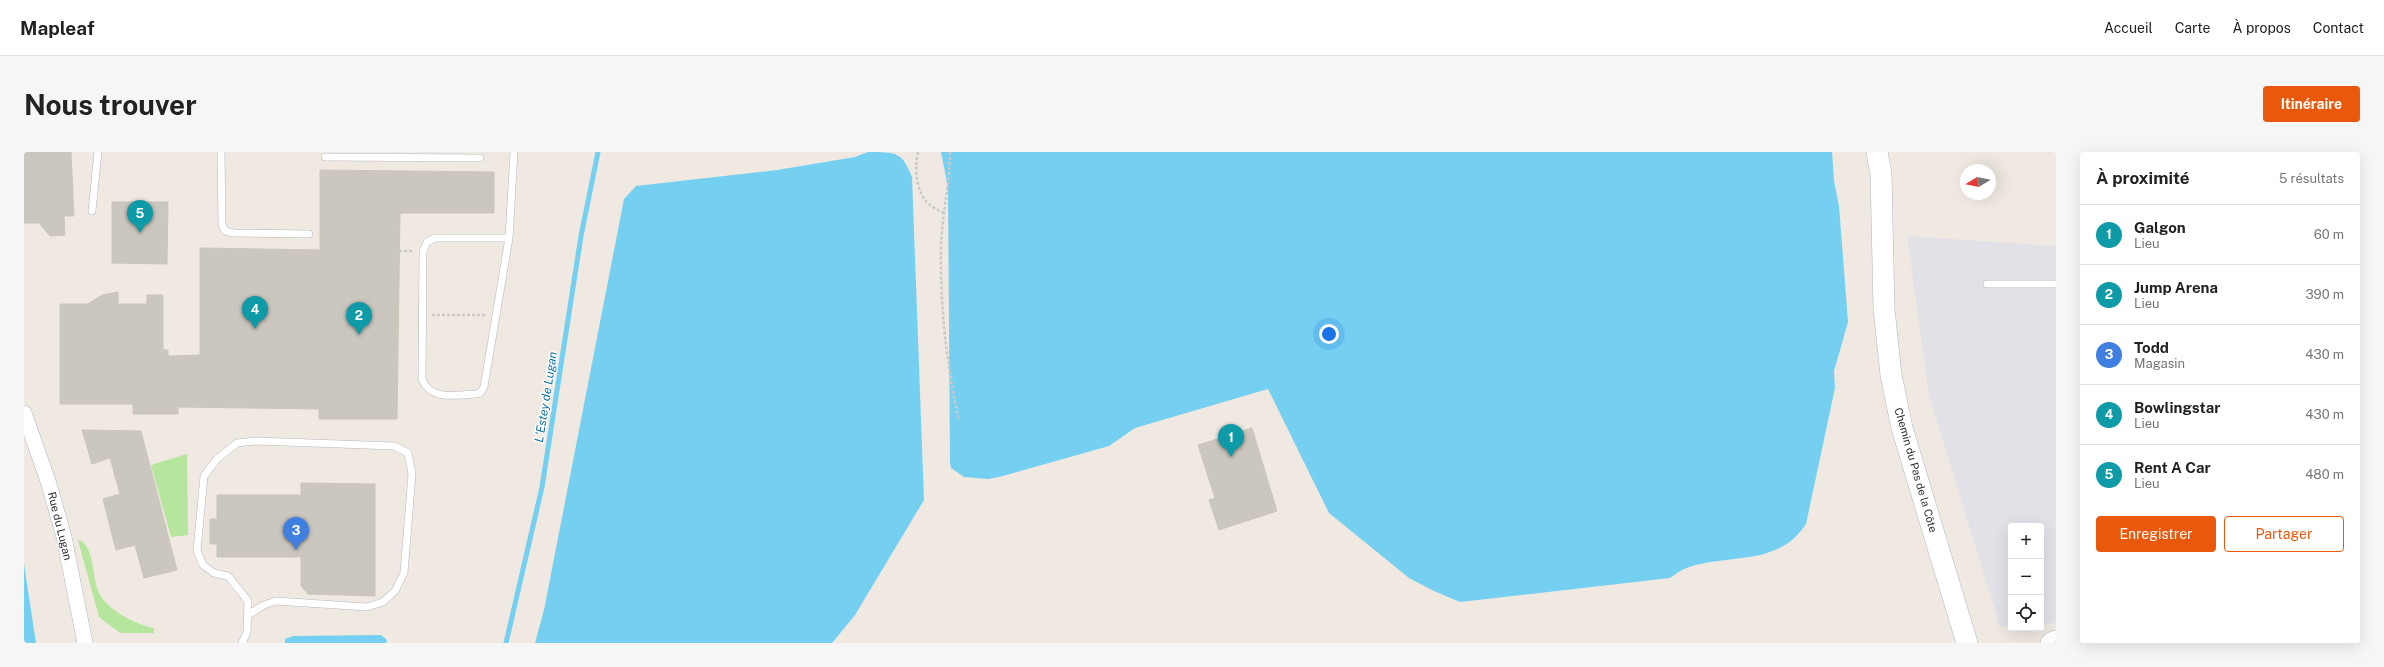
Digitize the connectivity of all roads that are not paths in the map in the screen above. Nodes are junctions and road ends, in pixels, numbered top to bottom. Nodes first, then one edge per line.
1 (98, 152) edge
2 (221, 152) edge
3 (514, 152) edge
4 (1877, 152) edge
5 (1887, 152) edge
6 (408, 155) edge
7 (325, 157) dead end
8 (480, 158) dead end
9 (1881, 174) junction
10 (92, 211) dead end
11 (309, 234) dead end
12 (509, 238) junction
13 (1987, 284) dead end
14 (2056, 284) edge
15 (24, 413) edge
16 (248, 615) junction
17 (2056, 641) edge
18 (85, 643) edge
19 (242, 643) edge
20 (1967, 643) edge
21 (2051, 643) edge

1 - 10 lane
2 - 11 lane
3 - 12 lane
4 - 9 main road, Chemin du Pas de la Côte
5 - 9 main road, Chemin du Pas de la Côte
6 - 7 lane
6 - 8 lane
9 - 20 main road, Chemin du Pas de la Côte
12 - 12 lane
13 - 14 lane
15 - 18 street, Rue du Lugan
16 - 16 lane
16 - 19 lane
17 - 21 main road

